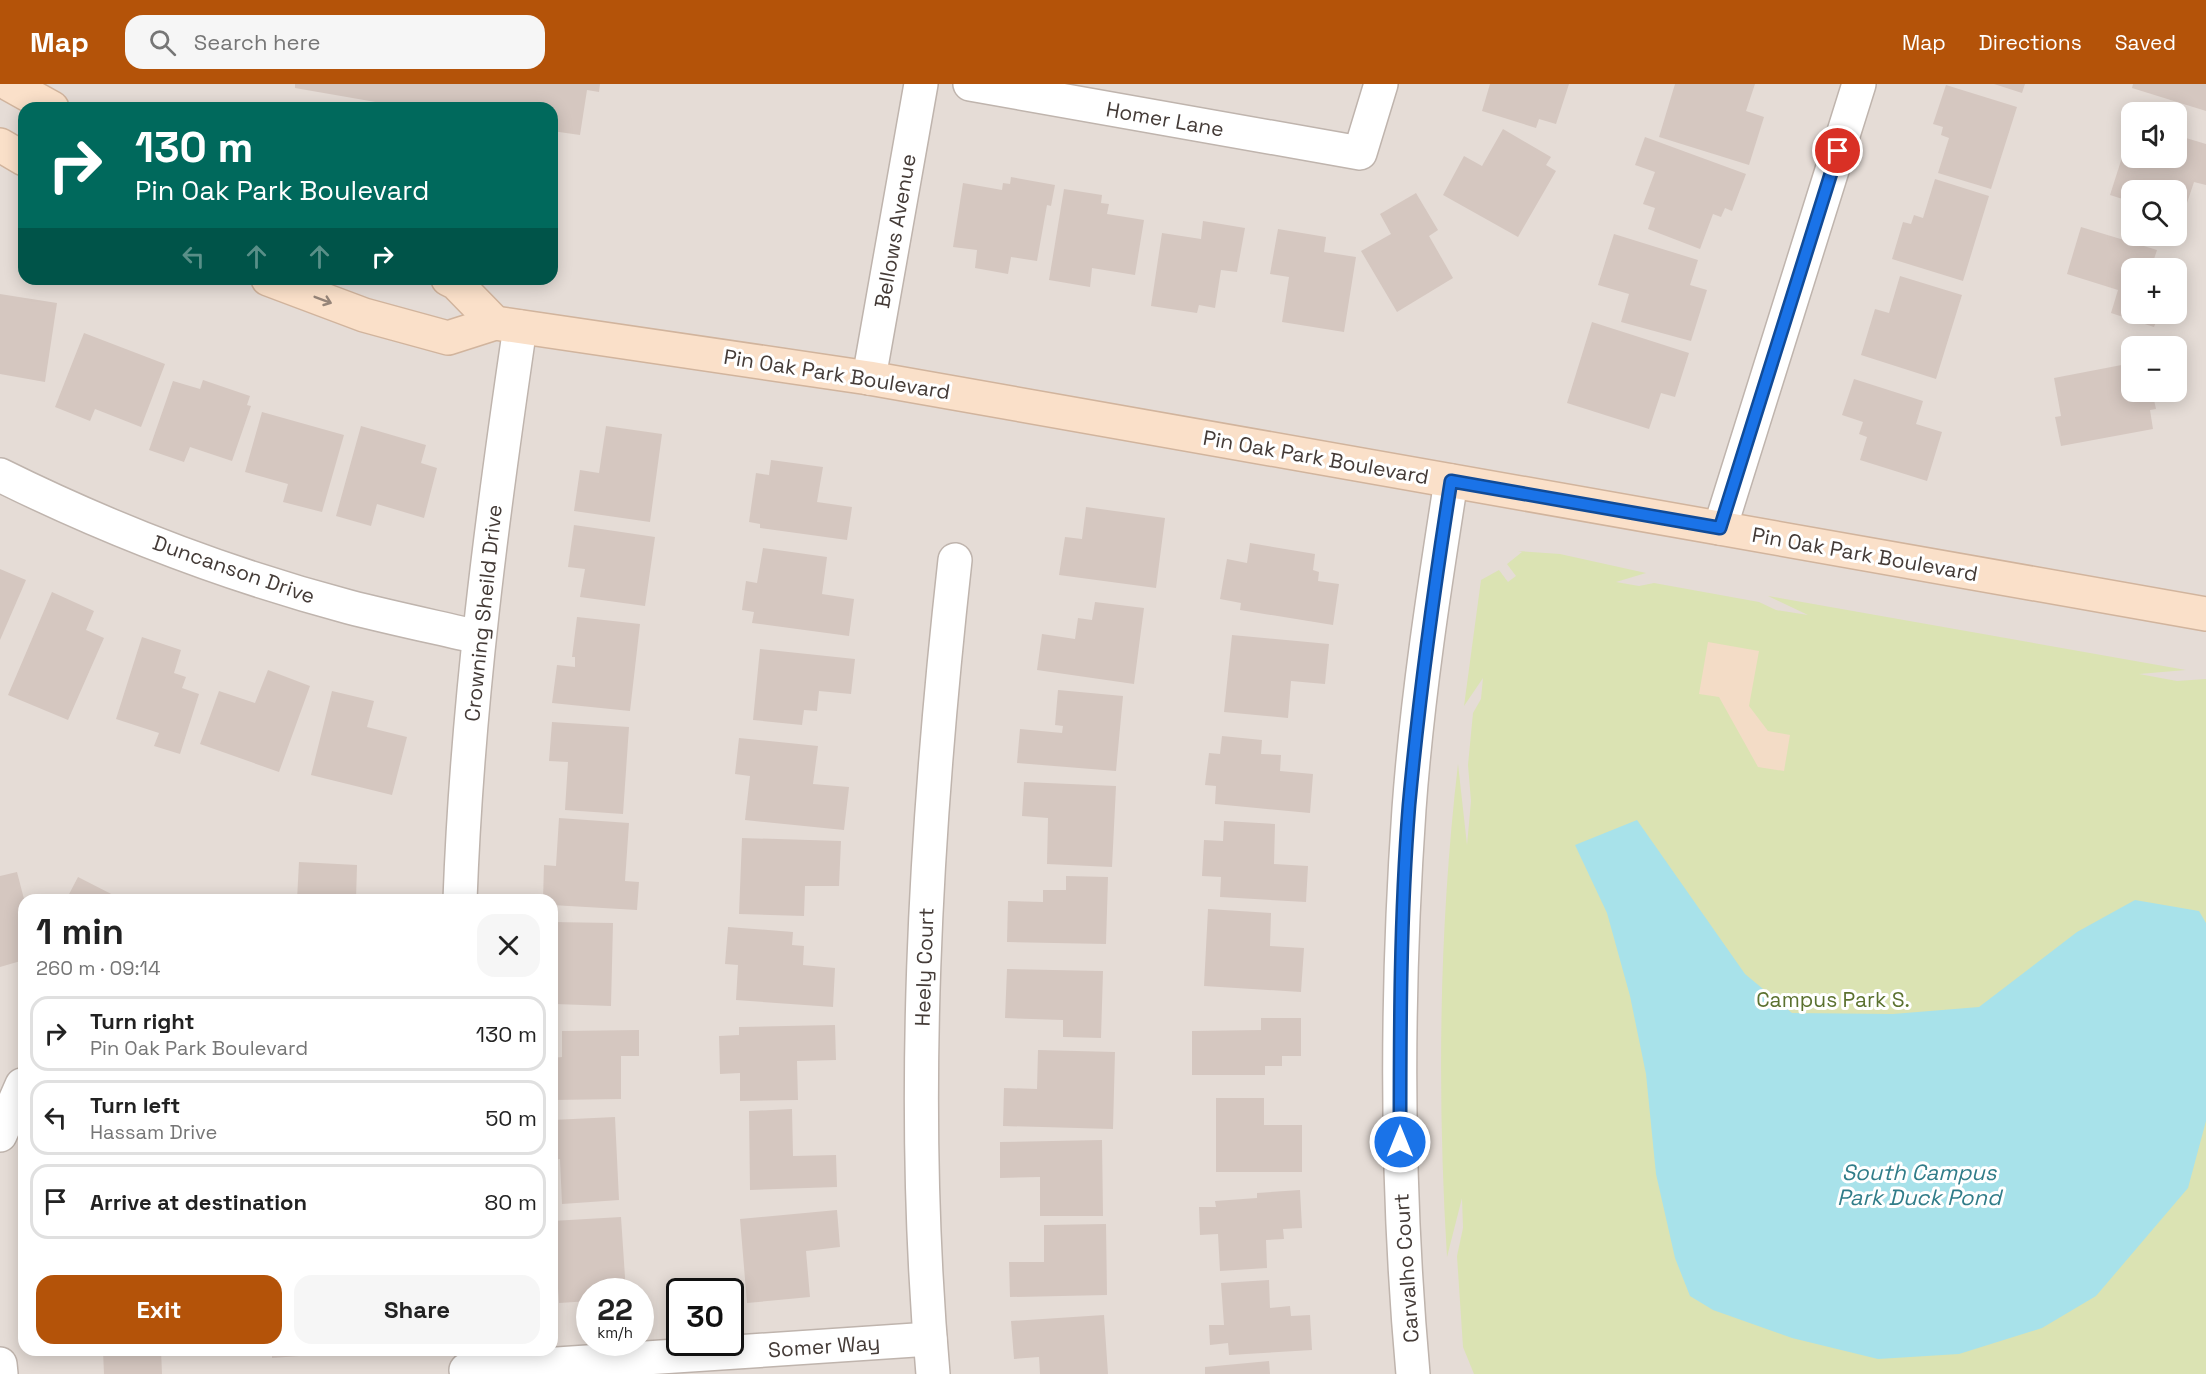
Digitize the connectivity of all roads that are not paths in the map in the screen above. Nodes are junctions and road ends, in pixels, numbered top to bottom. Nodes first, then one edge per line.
1 (9, 84) edge
2 (921, 84) edge
3 (970, 84) edge
4 (1381, 84) edge
5 (1859, 84) edge
6 (41, 102) edge
7 (0, 145) edge
8 (18, 156) edge
9 (284, 285) edge
10 (458, 285) edge
11 (508, 325) junction
12 (869, 378) junction
13 (0, 475) edge
14 (1451, 481) junction
15 (1720, 528) junction
16 (956, 560) dead end
17 (2206, 614) edge
18 (478, 637) junction
19 (460, 894) edge
20 (18, 1094) edge
21 (0, 1135) edge
22 (930, 1338) junction
23 (0, 1364) edge
24 (466, 1365) edge
25 (1, 1374) edge
26 (933, 1374) edge
27 (1413, 1374) edge

1 - 6 street
2 - 12 street, Bellows Avenue
3 - 4 street, Homer Lane
5 - 15 street
7 - 8 street
9 -> 11 street, Pin Oak Park Boulevard
10 - 11 street
11 - 12 street, Pin Oak Park Boulevard
11 - 18 street, Crowning Sheild Drive
12 - 14 street, Pin Oak Park Boulevard
13 - 18 street, Duncanson Drive
14 - 15 street, Pin Oak Park Boulevard
14 - 27 street, Carvalho Court
15 - 17 street, Pin Oak Park Boulevard
16 - 22 street, Heely Court
18 - 19 street, Crowning Sheild Drive
20 - 21 street
22 - 24 street, Somer Way
22 - 26 street, Heely Court
23 - 25 street

